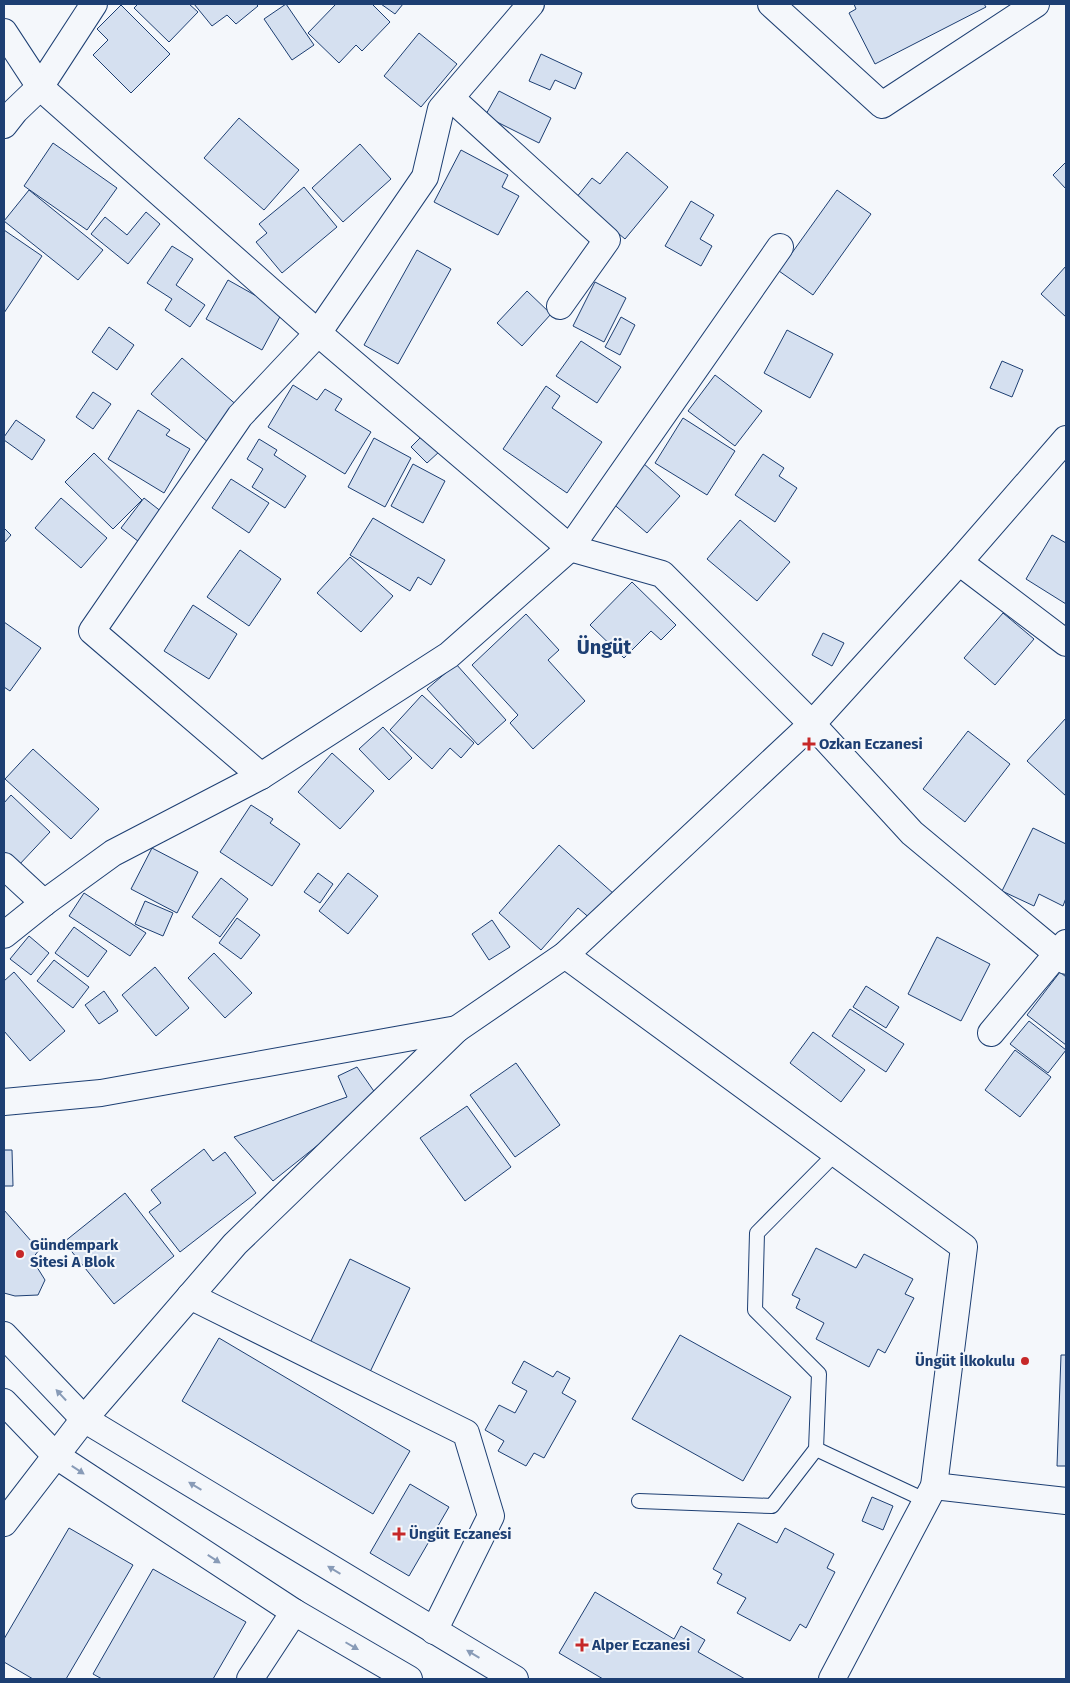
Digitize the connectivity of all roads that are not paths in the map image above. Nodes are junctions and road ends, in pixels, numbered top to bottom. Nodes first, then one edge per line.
1 (94, 4) edge
2 (531, 4) edge
3 (771, 4) edge
4 (1036, 4) edge
5 (4, 32) edge
6 (40, 86) junction
7 (451, 98) junction
8 (4, 125) edge
9 (780, 248) dead end
10 (560, 306) dead end
11 (318, 333) junction
12 (1066, 439) edge
13 (570, 548) junction
14 (959, 562) junction
15 (1066, 643) edge
16 (812, 724) junction
17 (262, 776) junction
18 (4, 866) edge
19 (44, 902) junction
20 (4, 935) edge
21 (1063, 953) edge
22 (566, 955) junction
23 (457, 1029) junction
24 (991, 1033) dead end
25 (78, 1095) junction
26 (4, 1102) edge
27 (4, 1115) edge
28 (836, 1153) junction
29 (190, 1296) junction
30 (4, 1335) edge
31 (4, 1402) edge
32 (84, 1419) junction
33 (816, 1449) junction
34 (55, 1455) junction
35 (930, 1493) junction
36 (639, 1501) dead end
37 (1066, 1501) edge
38 (4, 1523) edge
39 (294, 1612) junction
40 (434, 1630) junction
41 (250, 1679) edge
42 (409, 1679) edge
43 (515, 1679) edge
44 (832, 1679) edge

1 - 6 street
2 - 7 street
3 - 4 street
5 - 6 street
6 - 8 street
6 - 11 street
7 - 10 street
7 - 11 street
9 - 13 street
11 - 13 street
11 - 17 street
12 - 14 street
13 - 16 street
13 - 17 street
14 - 15 street
14 - 16 street
16 - 21 street
16 - 22 street
17 - 19 street
18 - 19 street
19 - 20 street
21 - 24 street
22 - 23 street
22 - 28 street
23 - 25 street
23 - 29 street
25 - 26 street
25 - 27 street
28 - 33 lane
28 - 35 street
29 - 32 street
29 - 40 street
32 -> 30 street
31 - 34 street
32 - 34 street
40 -> 32 street
33 - 35 lane
33 - 36 lane
34 - 38 street
34 -> 39 street
35 - 37 street
35 - 44 street
39 - 41 street
39 -> 42 street
43 -> 40 street

